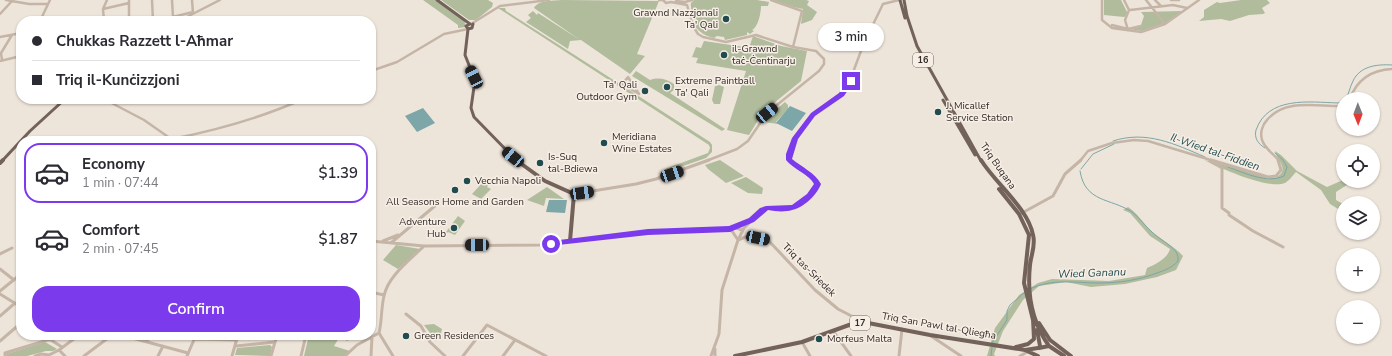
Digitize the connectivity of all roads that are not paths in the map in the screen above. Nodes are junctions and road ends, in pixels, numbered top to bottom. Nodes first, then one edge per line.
1 (6, 0) edge
2 (50, 0) edge
3 (107, 0) edge
4 (152, 0) edge
5 (172, 0) edge
6 (192, 0) edge
7 (220, 0) edge
8 (437, 0) edge
9 (549, 0) edge
10 (659, 0) edge
11 (664, 0) edge
12 (692, 0) edge
13 (771, 0) edge
14 (1102, 0) edge
15 (1124, 0) edge
16 (1146, 0) edge
17 (1155, 0) edge
18 (1171, 0) edge
19 (1179, 0) edge
20 (1193, 0) edge
21 (1203, 0) edge
22 (12, 1) edge
23 (129, 1) edge
24 (672, 1) edge
25 (901, 1) edge
26 (1197, 1) edge
27 (48, 4) junction
28 (1161, 6) junction
29 (1188, 8) junction
30 (103, 9) junction
31 (1151, 9) junction
32 (1130, 10) junction
33 (193, 13) junction
34 (0, 14) edge
35 (42, 16) edge
36 (104, 16) edge
37 (129, 16) edge
38 (154, 16) edge
39 (173, 16) edge
40 (178, 16) edge
41 (188, 16) edge
42 (472, 24) junction
43 (1165, 24) junction
44 (1112, 25) dead end
45 (1141, 26) dead end
46 (468, 29) junction
47 (1128, 30) junction
48 (16, 34) edge
49 (12, 35) junction
50 (0, 37) edge
51 (793, 47) junction
52 (16, 57) edge
53 (1, 61) edge
54 (1392, 68) edge
55 (376, 69) edge
56 (622, 84) joint
57 (1352, 92) edge
58 (60, 104) edge
59 (114, 104) edge
60 (291, 104) edge
61 (1336, 106) edge
62 (25, 136) edge
63 (167, 136) edge
64 (188, 136) edge
65 (16, 146) edge
66 (1208, 160) junction
67 (0, 163) edge
68 (574, 194) junction
69 (436, 205) dead end
70 (1022, 213) junction
71 (751, 220) junction
72 (731, 230) junction
73 (741, 231) junction
74 (400, 234) junction
75 (743, 237) junction
76 (738, 240) junction
77 (376, 241) edge
78 (383, 241) junction
79 (570, 241) junction
80 (392, 242) junction
81 (424, 246) junction
82 (1283, 247) dead end
83 (12, 248) dead end
84 (0, 254) edge
85 (0, 269) edge
86 (14, 280) joint
87 (1027, 286) junction
88 (0, 292) edge
89 (376, 293) edge
90 (1028, 293) junction
91 (384, 295) junction
92 (15, 303) joint
93 (1034, 311) junction
94 (406, 314) dead end
95 (0, 316) edge
96 (1033, 318) junction
97 (863, 322) junction
98 (16, 327) edge
99 (902, 329) junction
100 (833, 331) junction
101 (379, 334) junction
102 (376, 335) edge
103 (930, 335) junction
104 (48, 340) edge
105 (52, 340) edge
106 (73, 340) edge
107 (105, 340) edge
108 (143, 340) edge
109 (194, 340) edge
110 (237, 340) edge
111 (305, 340) edge
112 (366, 340) edge
113 (372, 340) edge
114 (515, 340) junction
115 (0, 341) edge
116 (147, 342) joint
117 (275, 342) joint
118 (802, 342) junction
119 (163, 346) junction
120 (236, 346) junction
121 (1049, 346) junction
122 (715, 347) junction
123 (1005, 347) junction
124 (1039, 347) junction
125 (61, 349) junction
126 (1026, 351) junction
127 (187, 354) edge
128 (48, 355) edge
129 (5, 356) edge
130 (36, 356) edge
131 (65, 356) edge
132 (84, 356) edge
133 (158, 356) edge
134 (232, 356) edge
135 (272, 356) edge
136 (301, 356) edge
137 (345, 356) edge
138 (372, 356) edge
139 (393, 356) edge
140 (445, 356) edge
141 (463, 356) edge
142 (503, 356) edge
143 (546, 356) edge
144 (711, 356) edge
145 (715, 356) edge
146 (735, 356) edge
147 (810, 356) edge
148 (851, 356) edge
149 (899, 356) edge
150 (961, 356) edge
151 (1020, 356) edge
152 (1039, 356) edge
153 (1064, 356) edge
154 (1071, 356) edge

1 - 22 street
2 - 27 street
3 - 30 street
4 - 38 street
5 - 39 street
6 - 33 street
7 - 33 street
8 - 42 main road
9 - 42 street
10 - 11 street
11 - 24 street
12 - 24 street
13 - 51 street
14 - 47 street
15 - 32 street
16 - 31 street
17 - 28 street
18 - 19 street
20 - 26 street
21 - 26 street
22 - 27 street
22 - 34 street
23 - 30 street
23 - 37 street
24 - 51 street
25 - 70 main road, Triq Buqana / 16
25 - 71 street
25 - 87 main road, Triq Buqana / 16
26 - 29 street
27 - 35 street
28 - 29 street
28 - 31 street
29 - 43 street
30 - 36 street
31 - 32 street
31 - 43 street
32 - 47 street
33 - 40 street
33 - 41 street
42 - 46 main road
43 - 47 street
44 - 47 street
45 - 47 street
46 - 55 street
46 - 68 main road
48 - 49 street
49 - 50 street
49 - 53 street
51 - 68 street
52 - 53 street
54 - 57 street
56 - 56 street
58 - 62 main road
59 - 63 street
60 - 64 street
61 - 66 street
65 - 67 main road
66 - 70 street
66 - 82 street
68 - 79 main road
69 - 74 street
70 - 87 main road, Triq Buqana / 16
71 - 72 street
71 - 73 street
72 - 73 street
72 - 76 street
72 - 79 street
73 - 75 street
73 - 76 street
74 - 78 street
74 - 80 street
75 - 76 street
75 - 97 street, Triq tas-Sriedek
76 - 122 street
77 - 78 street
78 - 80 street
79 - 81 street
80 - 81 street
81 - 91 street
83 - 84 street
85 - 86 street
86 - 88 street
87 - 90 main road, Triq Buqana / 16
88 - 92 street
89 - 91 street
90 - 93 main road, Triq Buqana / 16
90 - 96 main road, Triq Buqana / 16
91 - 101 street
92 - 95 street
93 - 121 main road, Triq Buqana / 16
93 - 154 main road
94 - 140 street
96 - 123 main road
96 - 124 main road, Triq Buqana / 16
97 - 99 main road, Triq San Pawl tal-Qliegħa / 17
97 - 100 main road, Triq San Pawl tal-Qliegħa / 17
98 - 115 street
99 - 103 main road, Triq San Pawl tal-Qliegħa / 17
99 - 149 street
100 - 118 main road, Triq San Pawl tal-Qliegħa / 17
100 - 148 street
101 - 102 street
101 - 139 street
103 - 123 main road, Triq San Pawl tal-Qliegħa / 17
103 - 150 street
104 - 129 street
105 - 125 street
106 - 125 street
107 - 132 street
108 - 116 street
109 - 127 street
110 - 120 street
111 - 136 street
112 - 137 street
113 - 138 street
114 - 141 street
114 - 142 street
114 - 143 street
116 - 119 street
117 - 120 street
117 - 135 street
118 - 146 main road, Triq San Pawl tal-Qliegħa / 17
118 - 147 street
119 - 127 street
119 - 133 street
120 - 134 street
121 - 124 main road, Triq San Pawl tal-Qliegħa
121 - 153 main road, 16
122 - 144 street
122 - 145 street
123 - 126 main road, Triq San Pawl tal-Qliegħa / 17
124 - 126 main road, Triq San Pawl tal-Qliegħa / 17
124 - 152 main road, 16
125 - 128 street
125 - 131 street
126 - 151 street
126 - 152 main road, Triq San Pawl tal-Qliegħa / 17
128 - 130 street

